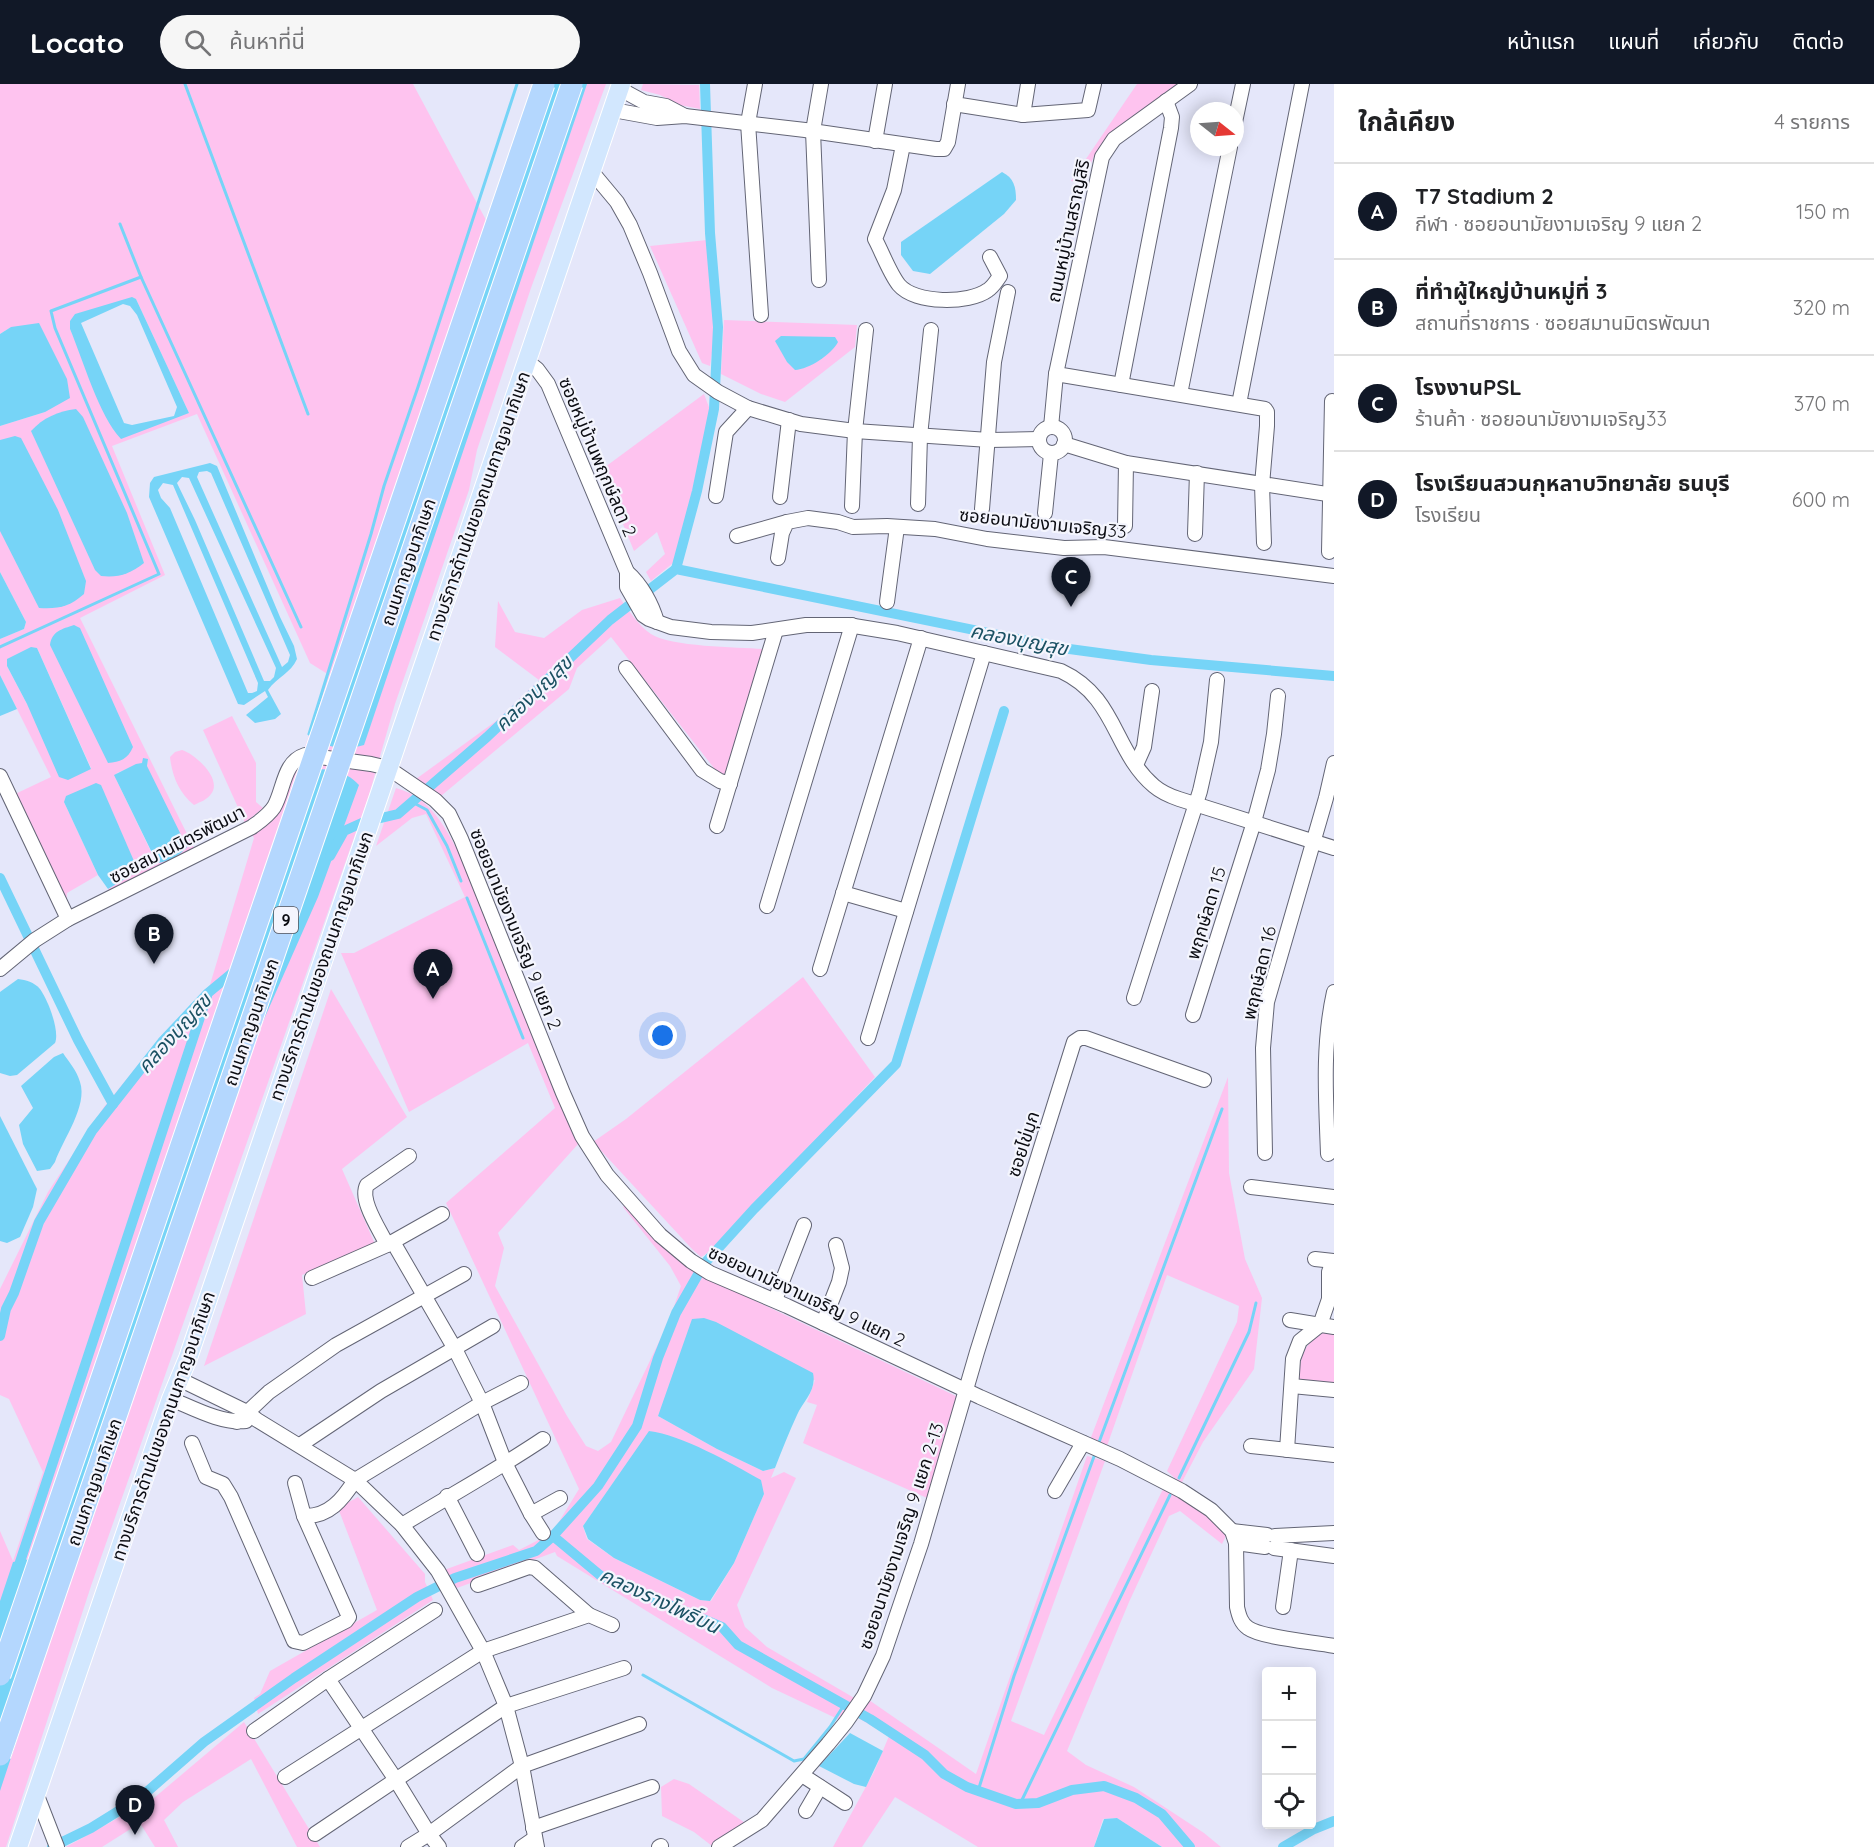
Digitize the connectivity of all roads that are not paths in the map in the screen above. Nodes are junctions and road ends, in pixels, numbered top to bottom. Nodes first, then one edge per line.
1 (544, 84) edge
2 (572, 84) edge
3 (756, 84) edge
4 (821, 84) edge
5 (885, 84) edge
6 (958, 84) edge
7 (1028, 84) edge
8 (1094, 84) edge
9 (1190, 84) edge
10 (1243, 84) edge
11 (1302, 84) edge
12 (620, 86) edge
13 (1166, 101) junction
14 (1239, 102) edge
15 (954, 104) junction
16 (613, 110) junction
17 (1023, 115) junction
18 (685, 116) junction
19 (748, 123) junction
20 (813, 131) junction
21 (875, 141) junction
22 (903, 145) junction
23 (1228, 156) edge
24 (592, 172) junction
25 (990, 257) dead end
26 (819, 280) dead end
27 (1008, 292) dead end
28 (761, 315) dead end
29 (866, 330) dead end
30 (930, 330) dead end
31 (528, 362) junction
32 (1056, 374) junction
33 (1121, 384) junction
34 (1180, 394) junction
35 (1332, 401) dead end
36 (1239, 404) junction
37 (748, 408) junction
38 (789, 420) junction
39 (1051, 427) junction
40 (855, 431) junction
41 (920, 436) junction
42 (1039, 439) junction
43 (988, 440) junction
44 (1064, 444) junction
45 (1051, 454) junction
46 (1126, 462) junction
47 (1197, 473) junction
48 (1262, 485) junction
49 (1331, 495) edge
50 (716, 496) dead end
51 (780, 497) dead end
52 (918, 504) dead end
53 (852, 506) dead end
54 (982, 509) dead end
55 (1045, 513) dead end
56 (787, 522) junction
57 (1125, 526) dead end
58 (897, 527) junction
59 (1195, 534) dead end
60 (737, 536) dead end
61 (1264, 543) dead end
62 (1329, 552) dead end
63 (778, 558) dead end
64 (1334, 576) edge
65 (886, 602) dead end
66 (852, 625) junction
67 (776, 630) junction
68 (921, 638) junction
69 (984, 653) junction
70 (626, 668) dead end
71 (1217, 680) dead end
72 (1152, 691) dead end
73 (1278, 696) dead end
74 (1334, 763) edge
75 (1136, 765) junction
76 (388, 768) junction
77 (0, 776) edge
78 (730, 784) junction
79 (1196, 804) junction
80 (1254, 822) junction
81 (717, 825) dead end
82 (1314, 840) junction
83 (1334, 848) edge
84 (843, 893) junction
85 (767, 906) dead end
86 (906, 911) junction
87 (68, 919) junction
88 (0, 969) edge
89 (820, 969) dead end
90 (1334, 992) edge
91 (1134, 998) dead end
92 (1193, 1015) dead end
93 (1330, 1035) edge
94 (868, 1038) dead end
95 (1204, 1080) dead end
96 (1265, 1153) dead end
97 (1328, 1154) dead end
98 (409, 1155) dead end
99 (1251, 1187) dead end
100 (1334, 1197) edge
101 (442, 1214) dead end
102 (804, 1225) dead end
103 (390, 1243) junction
104 (836, 1245) dead end
105 (1315, 1259) dead end
106 (1333, 1261) edge
107 (464, 1274) dead end
108 (312, 1278) dead end
109 (425, 1297) junction
110 (775, 1300) junction
111 (1290, 1320) dead end
112 (823, 1323) junction
113 (493, 1326) dead end
114 (1327, 1326) edge
115 (455, 1349) junction
116 (181, 1380) junction
117 (521, 1383) dead end
118 (1292, 1386) junction
119 (966, 1390) junction
120 (1334, 1390) edge
121 (171, 1399) junction
122 (482, 1403) junction
123 (252, 1416) junction
124 (543, 1439) dead end
125 (192, 1443) dead end
126 (300, 1445) junction
127 (1251, 1446) dead end
128 (1094, 1448) junction
129 (1287, 1450) junction
130 (1334, 1455) edge
131 (506, 1465) junction
132 (355, 1480) junction
133 (295, 1484) dead end
134 (1055, 1491) dead end
135 (447, 1496) junction
136 (560, 1498) dead end
137 (531, 1514) junction
138 (304, 1516) junction
139 (402, 1525) junction
140 (543, 1533) dead end
141 (1334, 1533) edge
142 (1234, 1537) junction
143 (1277, 1543) junction
144 (477, 1554) dead end
145 (1334, 1556) edge
146 (478, 1585) dead end
147 (1283, 1608) dead end
148 (435, 1610) dead end
149 (589, 1615) junction
150 (612, 1625) dead end
151 (1334, 1646) edge
152 (483, 1651) junction
153 (624, 1668) dead end
154 (0, 1675) edge
155 (328, 1679) junction
156 (506, 1706) junction
157 (639, 1724) dead end
158 (362, 1727) junction
159 (254, 1731) dead end
160 (0, 1755) edge
161 (522, 1766) junction
162 (802, 1775) junction
163 (285, 1777) dead end
164 (396, 1780) junction
165 (819, 1787) junction
166 (652, 1788) dead end
167 (36, 1793) junction
168 (845, 1803) dead end
169 (806, 1811) dead end
170 (315, 1834) dead end
171 (429, 1834) junction
172 (535, 1838) edge
173 (20, 1841) edge
174 (56, 1842) edge
175 (408, 1847) edge
176 (440, 1847) edge
177 (522, 1847) edge
178 (719, 1847) edge

1 - 154 highway, ถนนกาญจนาภิเษก / 9, bridge
2 - 160 highway, ถนนกาญจนาภิเษก / 9, bridge
3 - 19 street
4 - 20 street
5 - 21 street
6 - 15 street
7 - 17 street
8 - 17 street
9 - 13 street, ถนนหมู่บ้านสราญสิริ
10 - 14 street
11 - 36 street
12 - 16 main road, ทางบริการด้านในของถนนกาญจนาภิเษก
12 - 18 street
13 - 32 street, ถนนหมู่บ้านสราญสิริ
13 - 33 street
15 - 17 street
15 - 22 street
16 - 18 street
16 - 24 main road, ทางบริการด้านในของถนนกาญจนาภิเษก
18 - 19 street
19 - 20 street
19 - 28 street
20 - 21 street
20 - 26 street
21 - 22 street
22 - 25 street
23 - 34 street
24 - 31 main road, ทางบริการด้านในของถนนกาญจนาภิเษก
24 - 37 street
27 - 43 street
29 - 40 street
30 - 41 street
31 - 67 street, ซอยหมู่บ้านพฤกษ์ลดา 2
31 - 76 main road, ทางบริการด้านในของถนนกาญจนาภิเษก
32 - 33 street
32 - 39 street, ถนนหมู่บ้านสราญสิริ
33 - 34 street
34 - 36 street
35 - 49 street
36 - 48 street
37 - 38 street
37 - 50 street
38 - 40 street
38 - 51 street
39 - 42 street
39 - 44 street
40 - 41 street
40 - 53 street
41 - 43 street
41 - 52 street
42 - 43 street
42 - 45 street
43 - 54 street
44 - 45 street
44 - 46 street
45 - 55 street
46 - 47 street
46 - 57 street
47 - 48 street
47 - 59 street
48 - 49 street
48 - 61 street
49 - 62 street
56 - 58 street, ซอยอนามัยงามเจริญ33
56 - 60 street, ซอยอนามัยงามเจริญ33
56 - 63 street
58 - 64 street, ซอยอนามัยงามเจริญ33
58 - 65 street
66 - 67 street
66 - 68 street
66 - 85 street
67 - 78 street
68 - 69 street
68 - 84 street
69 - 75 street
69 - 86 street
70 - 78 street
71 - 79 street
72 - 75 street
73 - 80 street, พฤกษ์ลดา 15
74 - 82 street, พฤกษ์ลดา 16
75 - 79 street
76 - 87 street, ซอยสมานมิตรพัฒนา
76 - 110 street, ซอยอนามัยงามเจริญ 9 แยก 2
76 - 116 main road, ทางบริการด้านในของถนนกาญจนาภิเษก
77 - 87 street
78 - 81 street
79 - 80 street
79 - 91 street
80 - 82 street
80 - 92 street, พฤกษ์ลดา 15
82 - 83 street
82 - 96 street, พฤกษ์ลดา 16
84 - 86 street
84 - 89 street
86 - 94 street
87 - 88 street, ซอยสมานมิตรพัฒนา
90 - 93 street
93 - 97 street
95 - 119 street, ซอยไข่มุก
98 - 103 street
99 - 100 street
101 - 103 street
102 - 110 street
103 - 108 street
103 - 109 street
104 - 112 street
105 - 106 street
106 - 114 street
107 - 109 street
109 - 115 street
109 - 123 street
110 - 112 street, ซอยอนามัยงามเจริญ 9 แยก 2
111 - 114 street
112 - 119 street, ซอยอนามัยงามเจริญ 9 แยก 2
113 - 115 street
114 - 118 street
115 - 122 street
115 - 126 street
116 - 121 main road, ทางบริการด้านในของถนนกาญจนาภิเษก
116 - 123 street
117 - 122 street
118 - 120 street
118 - 129 street
119 - 128 street, ซอยอนามัยงามเจริญ 9 แยก 2
119 - 162 street, ซอยอนามัยงามเจริญ 9 แยก 2-13
121 - 123 street
121 - 167 main road, ทางบริการด้านในของถนนกาญจนาภิเษก
122 - 131 street
122 - 132 street
123 - 126 street
124 - 131 street
125 - 138 street
126 - 132 street
127 - 129 street
128 - 134 street
128 - 142 street, ซอยอนามัยงามเจริญ 9 แยก 2
129 - 130 street
131 - 135 street
131 - 137 street
132 - 138 street
132 - 139 street
133 - 138 street
135 - 139 street
135 - 144 street
136 - 137 street
137 - 140 street
139 - 152 street
141 - 143 street
142 - 143 street
142 - 151 street
143 - 145 street
143 - 147 street
146 - 149 street
148 - 155 street
149 - 150 street
149 - 152 street
152 - 156 street
152 - 158 street
153 - 156 street
155 - 158 street
155 - 159 street
156 - 161 street
156 - 164 street
157 - 161 street
158 - 163 street
158 - 164 street
161 - 171 street
161 - 172 street
162 - 165 street
162 - 178 street, ซอยอนามัยงามเจริญ 9 แยก 2-13
164 - 170 street
164 - 171 street
165 - 168 street
165 - 169 street
166 - 172 street
167 - 173 main road, ทางบริการด้านในของถนนกาญจนาภิเษก
167 - 174 street
171 - 175 street
171 - 176 street
172 - 177 street

